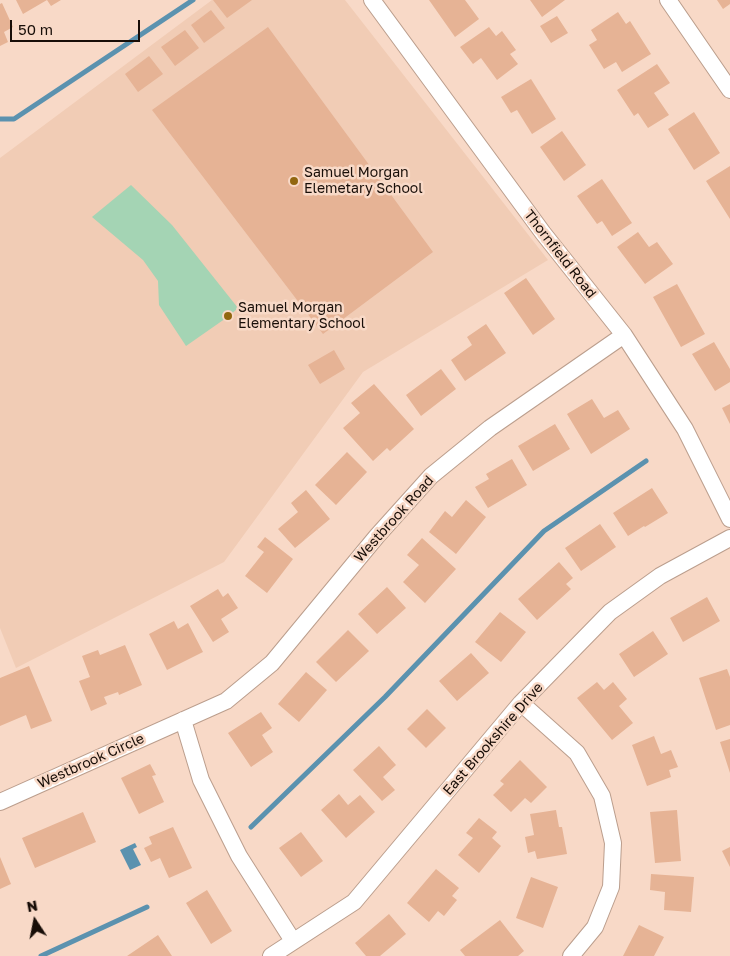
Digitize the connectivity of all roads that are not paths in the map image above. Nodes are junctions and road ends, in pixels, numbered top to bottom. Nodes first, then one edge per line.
1 (372, 0) edge
2 (668, 0) edge
3 (730, 90) edge
4 (624, 335) junction
5 (730, 519) edge
6 (730, 538) edge
7 (521, 704) junction
8 (183, 720) junction
9 (0, 802) edge
10 (293, 941) junction
11 (271, 956) edge
12 (571, 956) edge

1 - 4 street, Thornfield Road
2 - 3 street
4 - 5 street, Thornfield Road
4 - 8 street, Westbrook Road
6 - 7 street, East Brookshire Drive
7 - 10 street, East Brookshire Drive
7 - 12 street
8 - 9 street, Westbrook Circle
8 - 10 street
10 - 11 street, East Brookshire Drive

